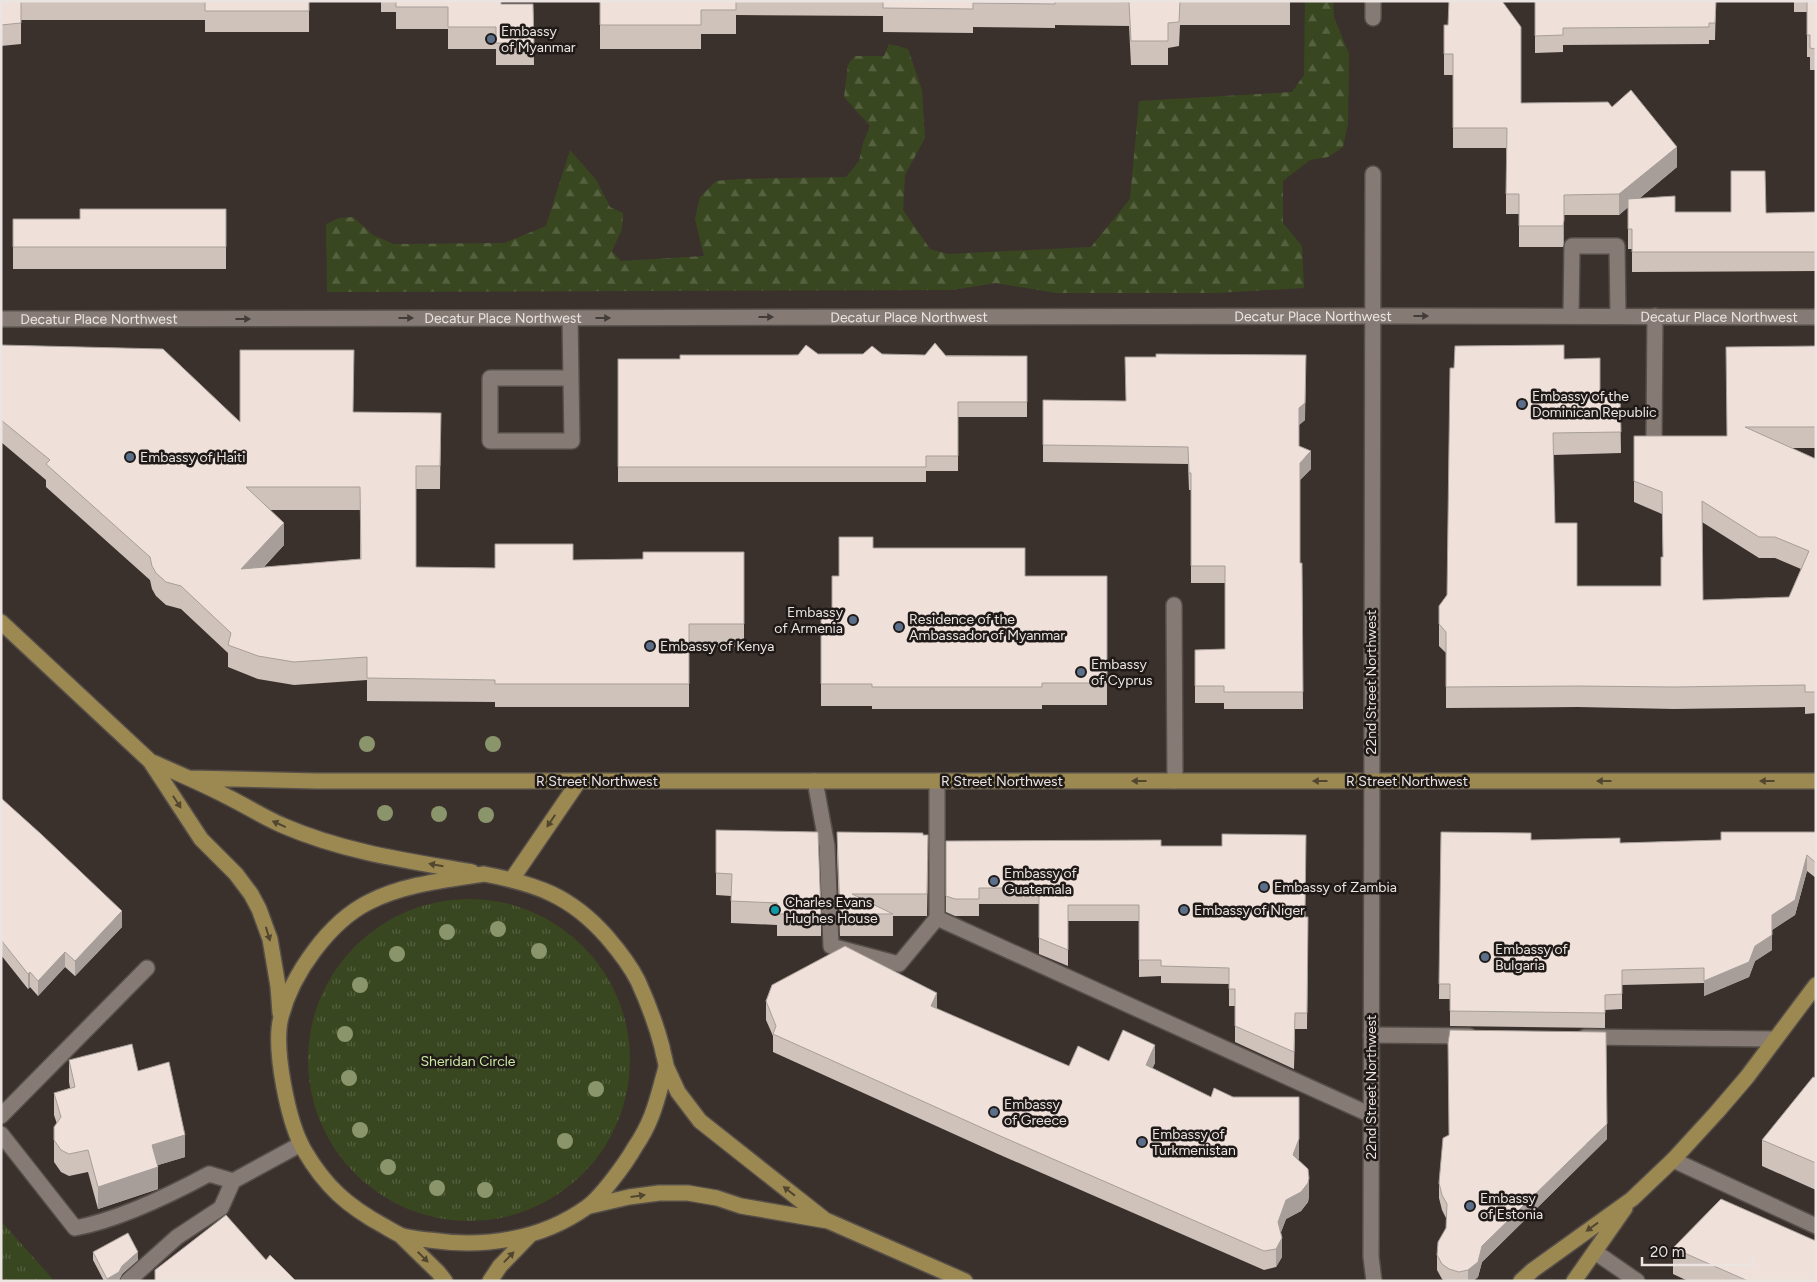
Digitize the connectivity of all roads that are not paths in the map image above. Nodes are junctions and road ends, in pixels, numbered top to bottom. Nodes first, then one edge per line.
1 (1373, 1) edge
2 (1373, 18) dead end
3 (1373, 174) dead end
4 (1372, 316) junction
5 (1571, 316) junction
6 (1618, 316) junction
7 (1654, 316) junction
8 (1816, 317) edge
9 (570, 318) junction
10 (1, 319) edge
11 (571, 378) junction
12 (1654, 438) edge
13 (1174, 605) dead end
14 (1, 622) edge
15 (150, 761) junction
16 (189, 778) junction
17 (815, 781) junction
18 (937, 781) junction
19 (1176, 781) junction
20 (1371, 781) junction
21 (1816, 781) edge
22 (579, 782) junction
23 (484, 874) junction
24 (512, 879) junction
25 (937, 918) junction
26 (147, 968) dead end
27 (1814, 989) edge
28 (280, 1019) junction
29 (1371, 1035) junction
30 (1483, 1036) edge
31 (1571, 1037) edge
32 (1776, 1039) junction
33 (666, 1066) junction
34 (1371, 1115) junction
35 (1, 1116) edge
36 (1, 1134) edge
37 (301, 1144) junction
38 (1673, 1160) junction
39 (233, 1181) junction
40 (1632, 1199) junction
41 (590, 1206) junction
42 (828, 1221) junction
43 (1816, 1226) edge
44 (400, 1235) junction
45 (530, 1235) junction
46 (1596, 1252) junction
47 (128, 1281) edge
48 (445, 1281) edge
49 (490, 1281) edge
50 (965, 1281) edge
51 (1374, 1281) edge
52 (1521, 1281) edge
53 (1574, 1281) edge
54 (1637, 1281) edge

1 - 2 street
3 - 4 street, 22nd Street Northwest
4 -> 5 street, Decatur Place Northwest
9 -> 4 street, Decatur Place Northwest
4 - 20 street, 22nd Street Northwest
5 - 6 street, Decatur Place Northwest
5 - 6 street
6 - 7 street, Decatur Place Northwest
7 - 8 street, Decatur Place Northwest
7 - 12 street
10 -> 9 street, Decatur Place Northwest
9 - 11 street
11 - 11 street
13 - 19 street
14 - 15 main road
15 - 16 main road
15 -> 28 main road
16 - 22 main road, R Street Northwest
23 -> 16 main road
17 - 18 main road, R Street Northwest
17 - 22 main road, R Street Northwest
17 - 25 street
19 -> 18 main road, R Street Northwest
18 - 25 street
20 -> 19 main road, R Street Northwest
21 -> 20 main road, R Street Northwest
20 - 29 street, 22nd Street Northwest
22 -> 24 main road
23 - 24 main road
23 - 28 main road
24 - 33 main road
25 - 34 street
26 - 35 street
27 - 32 main road
28 - 37 main road
29 - 30 street
29 - 34 street, 22nd Street Northwest
31 - 32 street
32 - 38 main road
33 - 41 main road
42 -> 33 main road
34 - 51 street, 22nd Street Northwest
36 - 39 street
37 - 39 street
37 - 44 main road
38 - 40 main road
38 - 43 street
39 - 47 street
40 - 46 main road
40 -> 52 main road
41 -> 42 main road
41 - 45 main road
42 - 50 main road
44 - 45 main road
44 -> 48 main road
49 -> 45 main road
46 - 53 main road
46 - 54 street

